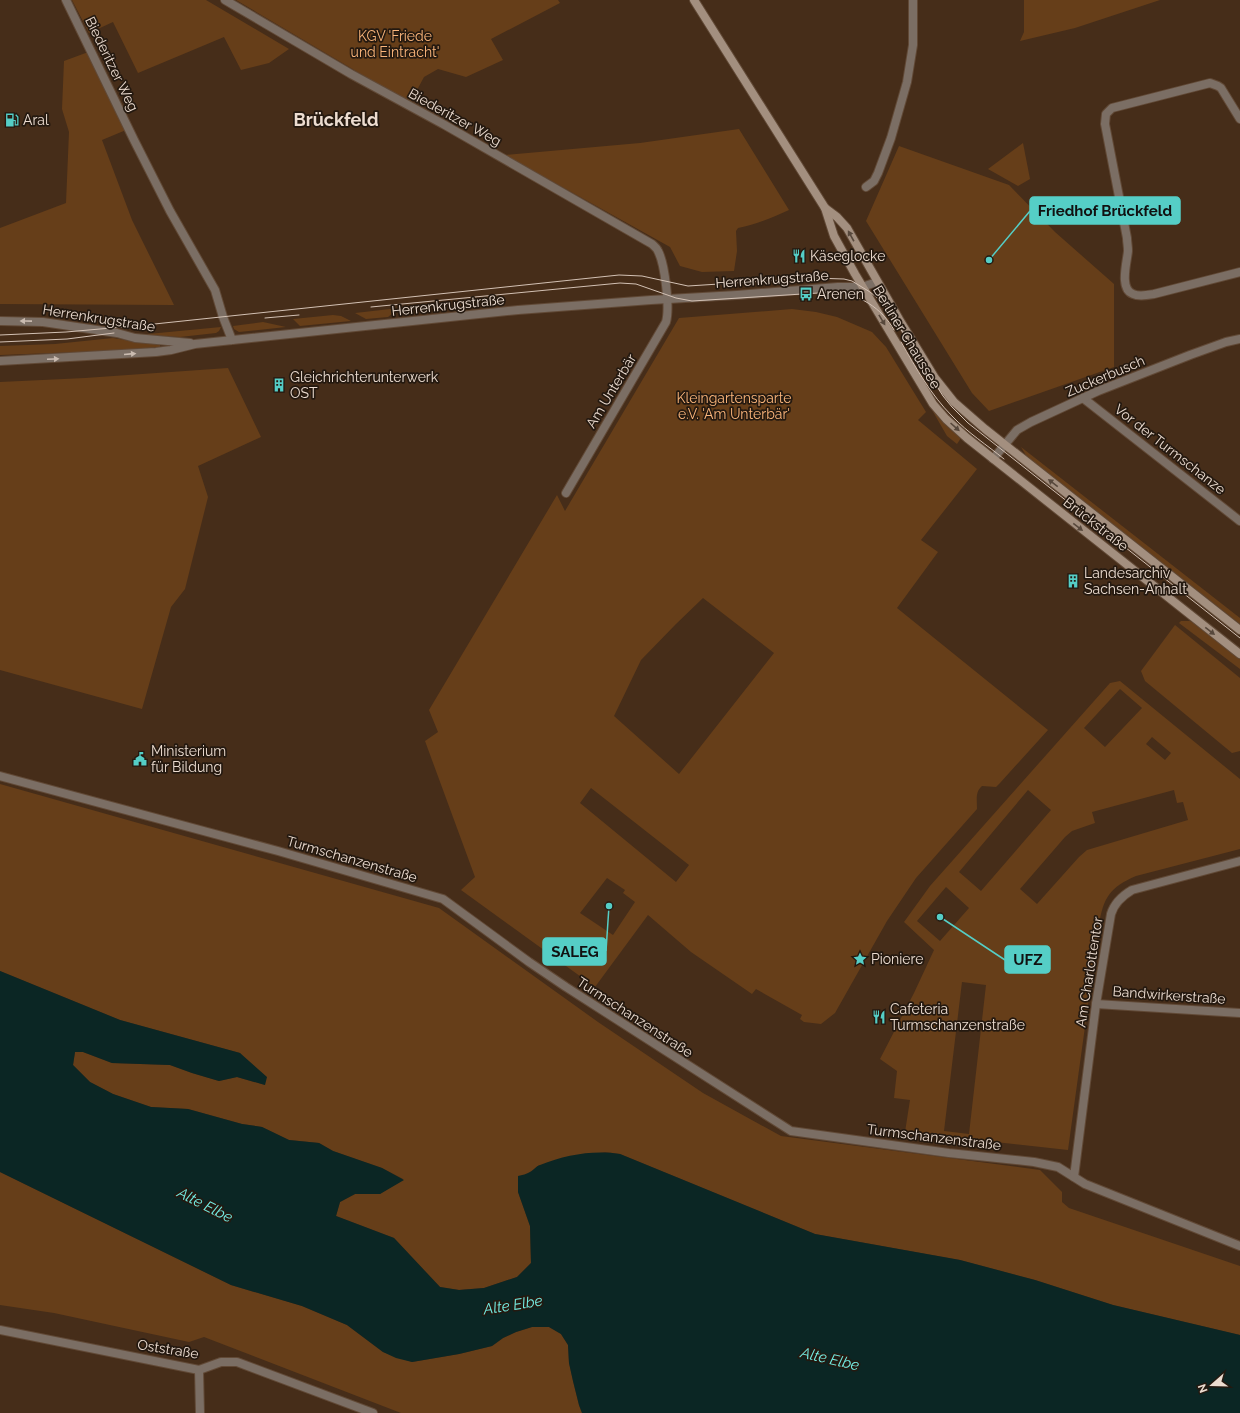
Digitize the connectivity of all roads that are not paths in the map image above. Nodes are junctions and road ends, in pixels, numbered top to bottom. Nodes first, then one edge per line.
1 (66, 0) edge
2 (225, 0) edge
3 (694, 0) edge
4 (913, 0) edge
5 (1240, 118) edge
6 (866, 187) dead end
7 (825, 208) junction
8 (1240, 272) edge
9 (877, 282) junction
10 (862, 287) junction
11 (667, 299) junction
12 (0, 321) edge
13 (1240, 339) edge
14 (232, 340) junction
15 (195, 344) junction
16 (0, 361) edge
17 (1083, 398) junction
18 (1004, 444) junction
19 (993, 459) junction
20 (566, 493) dead end
21 (1240, 521) edge
22 (1240, 630) edge
23 (1240, 654) edge
24 (0, 776) edge
25 (1240, 860) edge
26 (1096, 1004) junction
27 (1240, 1013) edge
28 (1074, 1177) junction
29 (1240, 1246) edge
30 (0, 1330) edge
31 (199, 1370) junction
32 (200, 1413) edge
33 (373, 1413) edge

1 - 14 street, Biederitzer Weg
2 - 11 street, Biederitzer Weg
3 - 7 main road, Berliner Chaussee
4 - 6 street
5 - 8 street
9 -> 7 main road, Berliner Chaussee
7 - 10 main road, Berliner Chaussee
9 - 10 street, Herrenkrugstraße
9 - 18 main road, Berliner Chaussee
10 - 11 street, Herrenkrugstraße
10 -> 19 main road, Berliner Chaussee
11 - 14 street, Herrenkrugstraße
11 - 20 street, Am Unterbär
15 -> 12 street, Herrenkrugstraße
13 - 17 street, Zuckerbusch
14 - 15 street, Herrenkrugstraße
16 -> 15 street, Herrenkrugstraße
17 - 18 street, Zuckerbusch
17 - 21 street, Vor der Turmschanze
18 - 19 street, Zuckerbusch
22 -> 18 main road, Brückstraße
19 -> 23 main road, Brückstraße
24 - 28 street, Turmschanzenstraße
25 - 26 street, Am Charlottentor
26 - 27 street, Bandwirkerstraße
26 - 28 street, Am Charlottentor
28 - 29 street, Turmschanzenstraße
30 - 31 street, Oststraße
31 - 32 street
31 - 33 street, Oststraße

